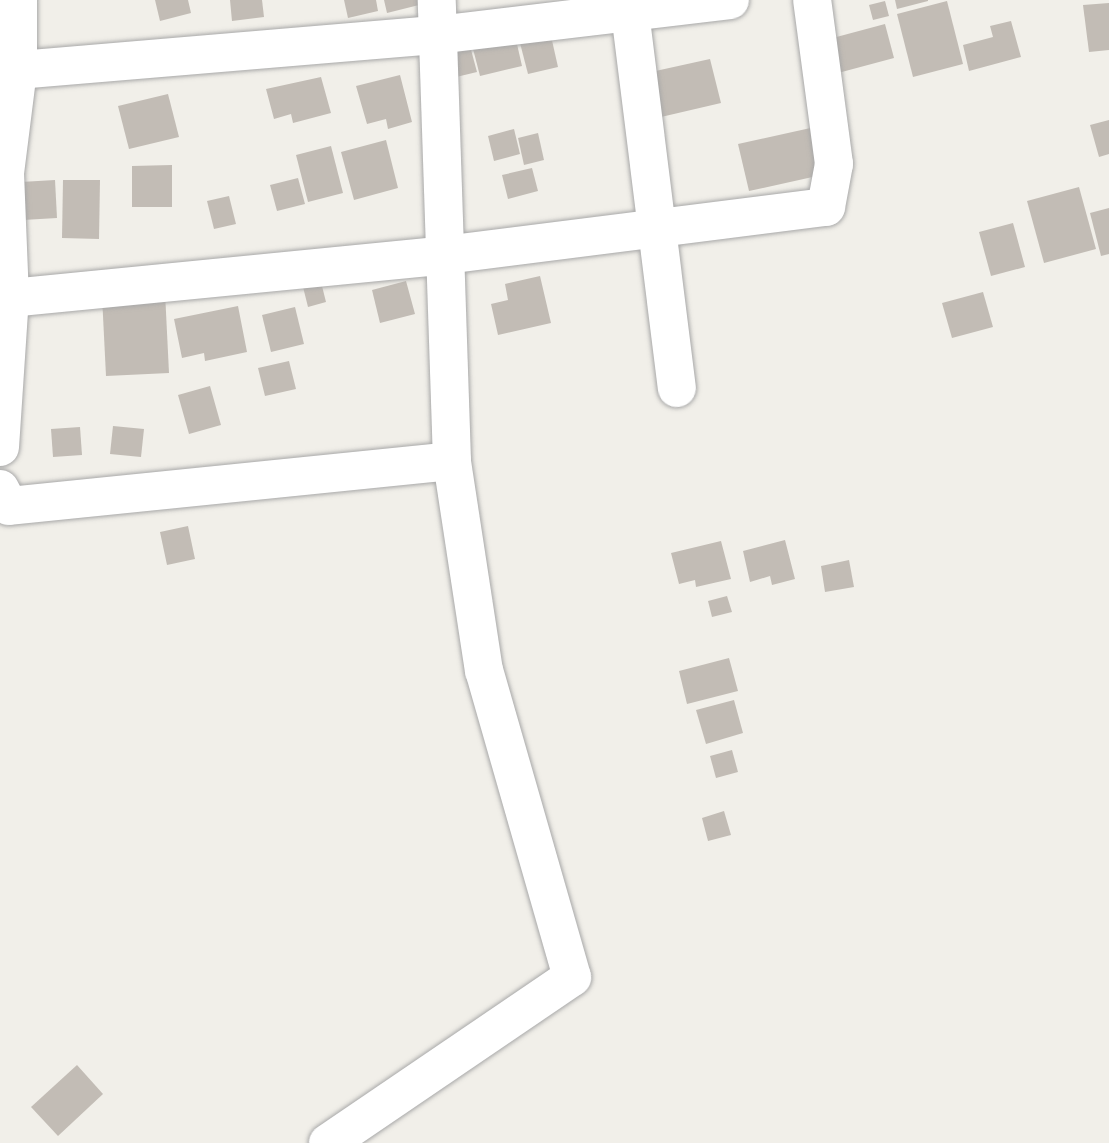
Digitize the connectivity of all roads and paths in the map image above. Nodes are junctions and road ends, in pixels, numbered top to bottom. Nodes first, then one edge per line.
1 (18, 0) edge
2 (730, 0) edge
3 (812, 0) edge
4 (630, 12) junction
5 (437, 18) edge
6 (19, 71) junction
7 (3, 173) edge
8 (656, 229) junction
9 (445, 256) junction
10 (10, 298) junction
11 (677, 388) dead end
12 (0, 447) edge
13 (452, 461) junction
14 (0, 489) edge
15 (328, 1143) edge

1 - 6 street
2 - 4 street
3 - 8 street
4 - 5 street
4 - 8 street
5 - 6 street
5 - 9 street
6 - 7 street
7 - 10 street
8 - 9 street
8 - 11 street
9 - 10 street
9 - 13 street
10 - 12 street
13 - 14 street
13 - 15 street

